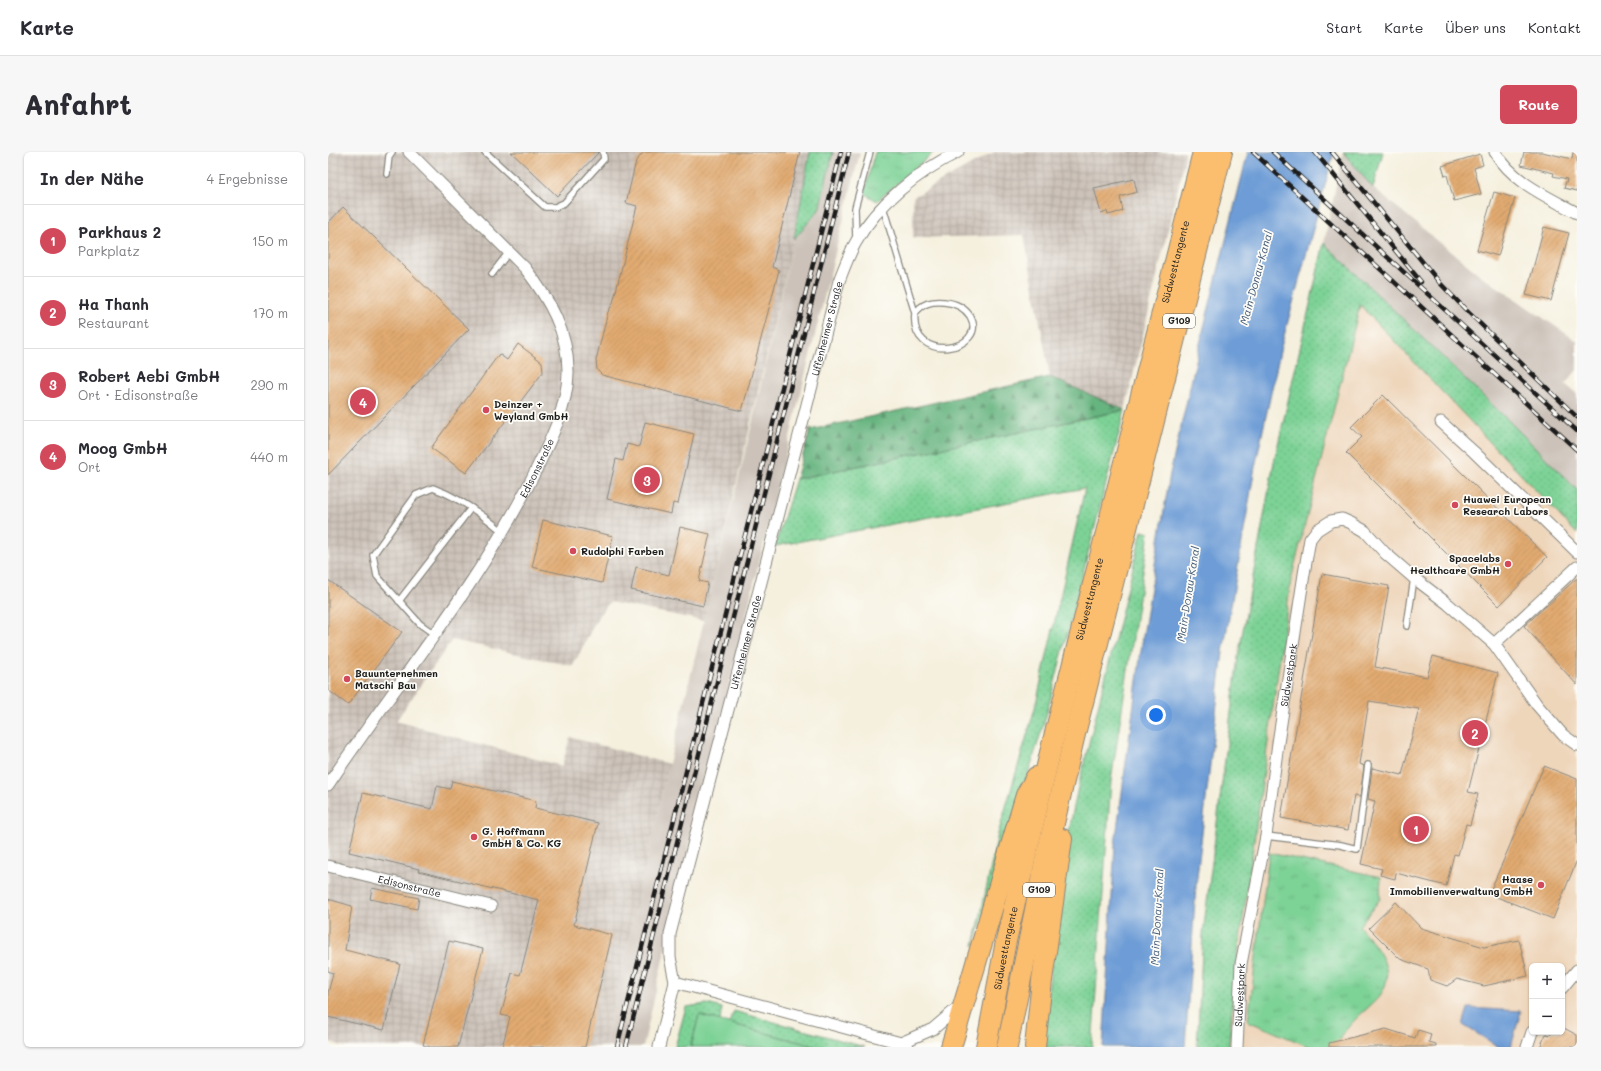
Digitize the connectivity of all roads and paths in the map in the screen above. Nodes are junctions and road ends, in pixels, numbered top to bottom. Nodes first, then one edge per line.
1 (392, 152) edge
2 (409, 152) edge
3 (485, 152) edge
4 (603, 152) edge
5 (870, 152) edge
6 (958, 152) edge
7 (1203, 152) edge
8 (1222, 152) edge
9 (1495, 152) edge
10 (387, 174) dead end
11 (883, 207) junction
12 (1577, 213) edge
13 (856, 241) junction
14 (509, 252) junction
15 (492, 274) dead end
16 (915, 313) junction
17 (1440, 422) dead end
18 (472, 508) junction
19 (503, 532) junction
20 (1577, 552) edge
21 (1577, 567) edge
22 (1414, 578) junction
23 (399, 602) junction
24 (1407, 626) dead end
25 (434, 634) junction
26 (1494, 644) junction
27 (1074, 734) junction
28 (1577, 745) edge
29 (1050, 753) junction
30 (1368, 765) dead end
31 (328, 785) edge
32 (1266, 836) junction
33 (328, 866) edge
34 (491, 906) dead end
35 (1577, 970) edge
36 (675, 982) junction
37 (1565, 984) edge
38 (962, 1004) junction
39 (1531, 1035) edge
40 (905, 1045) edge
41 (659, 1047) edge
42 (950, 1047) edge
43 (986, 1047) edge
44 (1007, 1047) edge
45 (1035, 1047) edge
46 (1237, 1047) edge
47 (1527, 1047) edge

1 - 10 lane
2 - 14 street, Edisonstraße
3 - 4 lane
5 - 13 lane, Uffenheimer Straße
6 - 11 street, Uffenheimer Straße
7 - 29 highway, Südwesttangente / G109
8 - 27 highway, Südwesttangente / G109
9 - 12 street
11 - 13 street, Uffenheimer Straße
11 - 16 lane
13 - 36 street, Uffenheimer Straße
14 - 15 lane
14 - 19 street, Edisonstraße
16 - 16 lane
17 - 20 street
18 - 19 lane
18 - 23 lane
18 - 23 lane
19 - 25 street, Edisonstraße
21 - 26 street
22 - 24 lane
22 - 26 street, Südwestpark
22 - 32 street, Südwestpark
23 - 25 lane
25 - 31 street, Edisonstraße
26 - 28 street, Südwestpark
27 - 44 highway, Südwesttangente / G109
27 - 45 highway
29 - 38 highway
29 - 43 highway, Südwesttangente / G109
30 - 32 lane
32 - 46 street, Südwestpark
33 - 34 street, Edisonstraße
35 - 37 street
36 - 40 street
36 - 41 street, Uffenheimer Straße
38 - 40 street
38 - 42 highway
39 - 47 street

